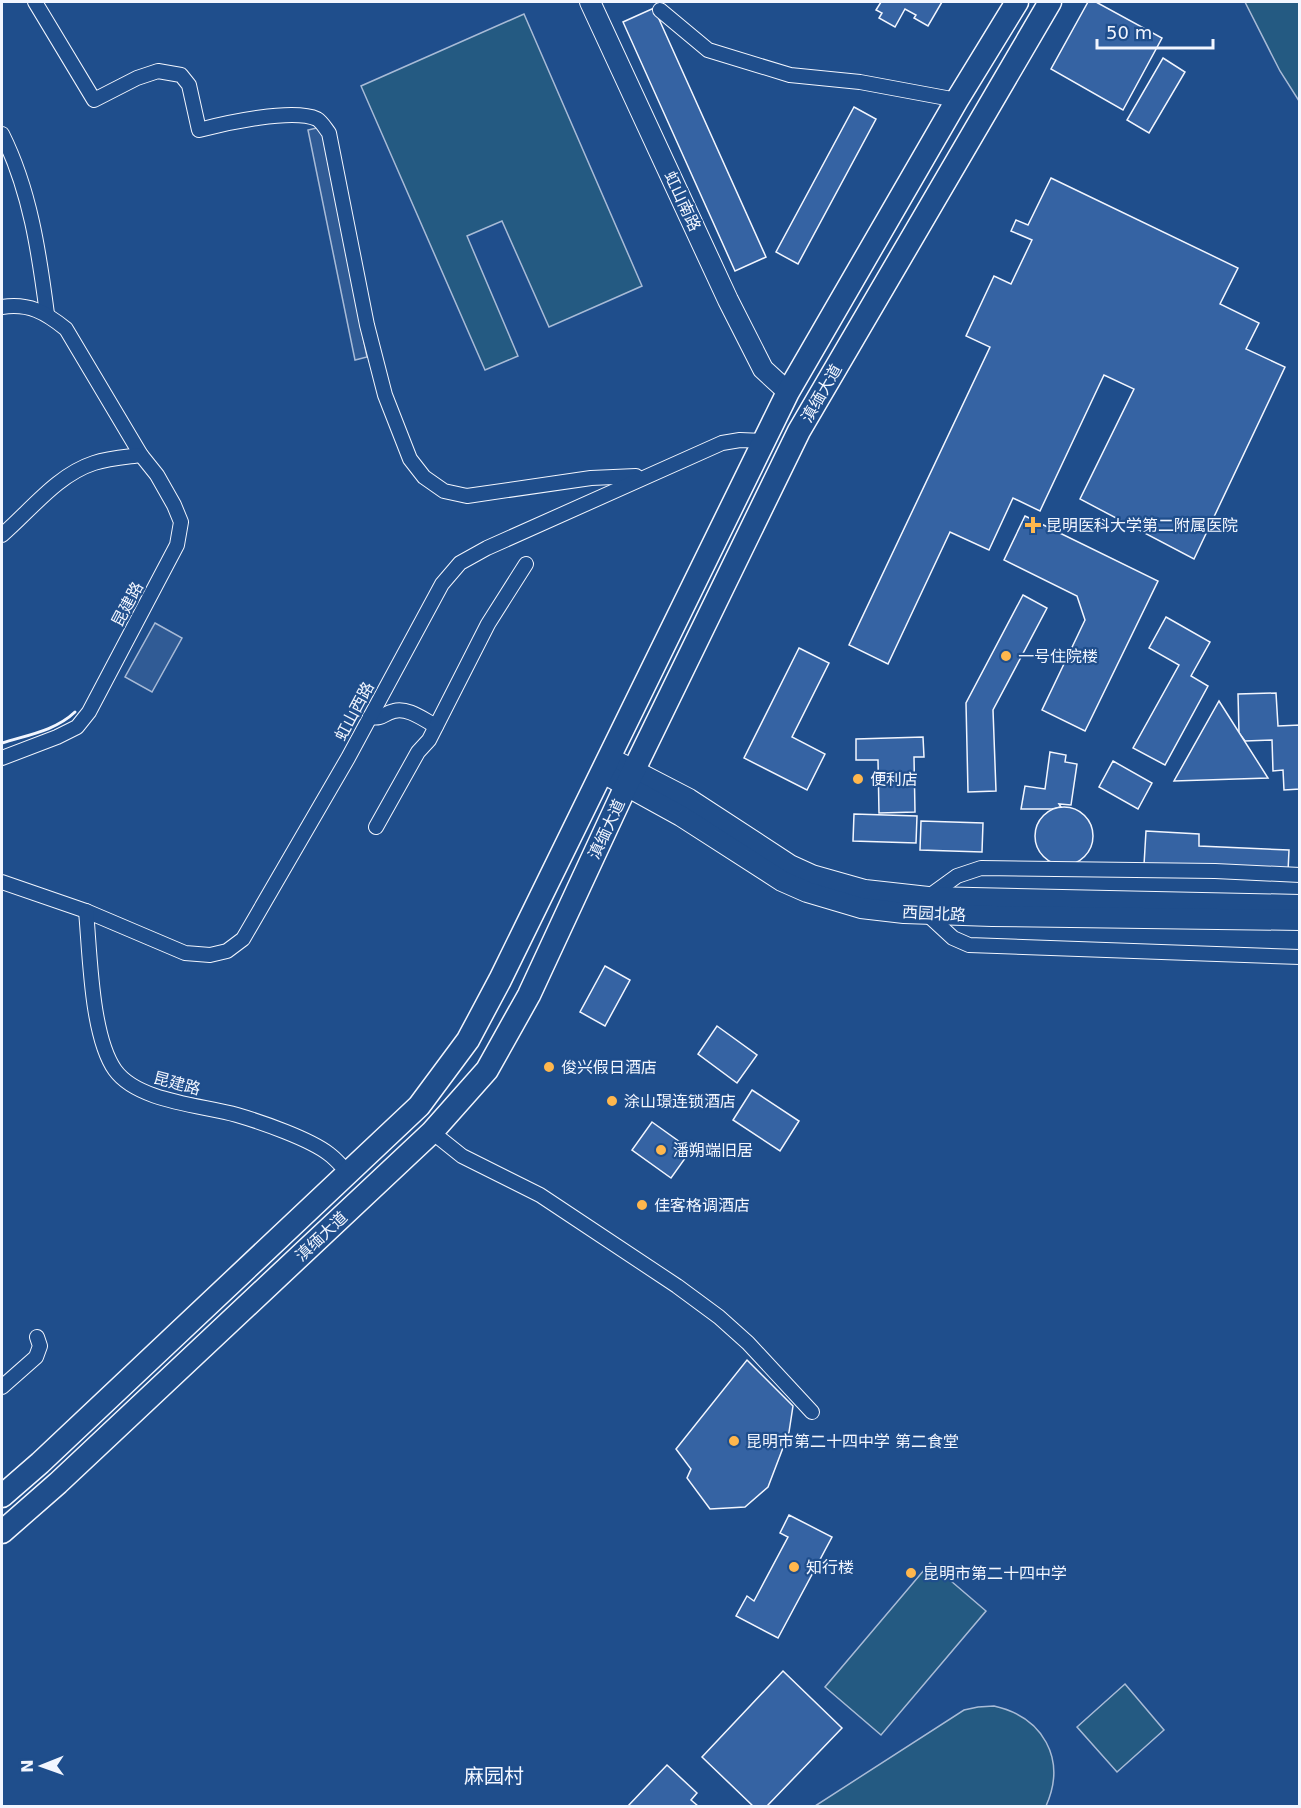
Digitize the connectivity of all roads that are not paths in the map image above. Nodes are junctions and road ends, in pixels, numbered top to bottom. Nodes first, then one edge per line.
1 (35, 2) edge
2 (590, 2) edge
3 (1017, 2) edge
4 (1050, 2) edge
5 (660, 10) dead end
6 (957, 100) junction
7 (2, 134) edge
8 (2, 307) edge
9 (47, 314) junction
10 (788, 392) junction
11 (765, 441) junction
12 (141, 455) junction
13 (645, 476) junction
14 (2, 535) edge
15 (526, 564) dead end
16 (370, 717) junction
17 (436, 726) junction
18 (2, 758) edge
19 (607, 766) junction
20 (630, 778) junction
21 (376, 827) dead end
22 (1299, 875) edge
23 (2, 882) edge
24 (928, 905) junction
25 (1299, 905) edge
26 (992, 907) junction
27 (86, 911) junction
28 (1299, 920) edge
29 (1299, 957) edge
30 (432, 1132) junction
31 (349, 1173) junction
32 (37, 1337) dead end
33 (2, 1387) edge
34 (812, 1412) dead end
35 (2, 1496) edge
36 (2, 1532) edge

1 - 13 street
2 - 10 main road, 虹山南路
3 - 6 main road, 滇缅大道
4 - 20 main road, 滇缅大道
5 - 6 street
6 - 10 main road, 滇缅大道
7 - 9 street
8 - 9 street
9 - 12 street, 昆建路
10 - 11 main road, 滇缅大道
11 - 13 street, 虹山西路
11 - 19 main road, 滇缅大道
12 - 14 street
12 - 18 street, 昆建路
13 - 16 street, 虹山西路
15 - 17 street
16 - 17 street
16 - 27 street, 虹山西路
17 - 21 street
19 - 20 main road, 西园北路
19 - 31 main road, 滇缅大道
20 - 24 main road, 西园北路
20 - 30 main road, 滇缅大道
22 - 24 street
23 - 27 street, 虹山西路
24 - 26 main road, 西园北路
24 - 29 street
25 - 26 main road, 西园北路
26 - 28 main road, 西园北路
27 - 31 street, 昆建路
30 - 34 street
30 - 36 main road, 滇缅大道
31 - 35 main road, 滇缅大道
32 - 33 street

